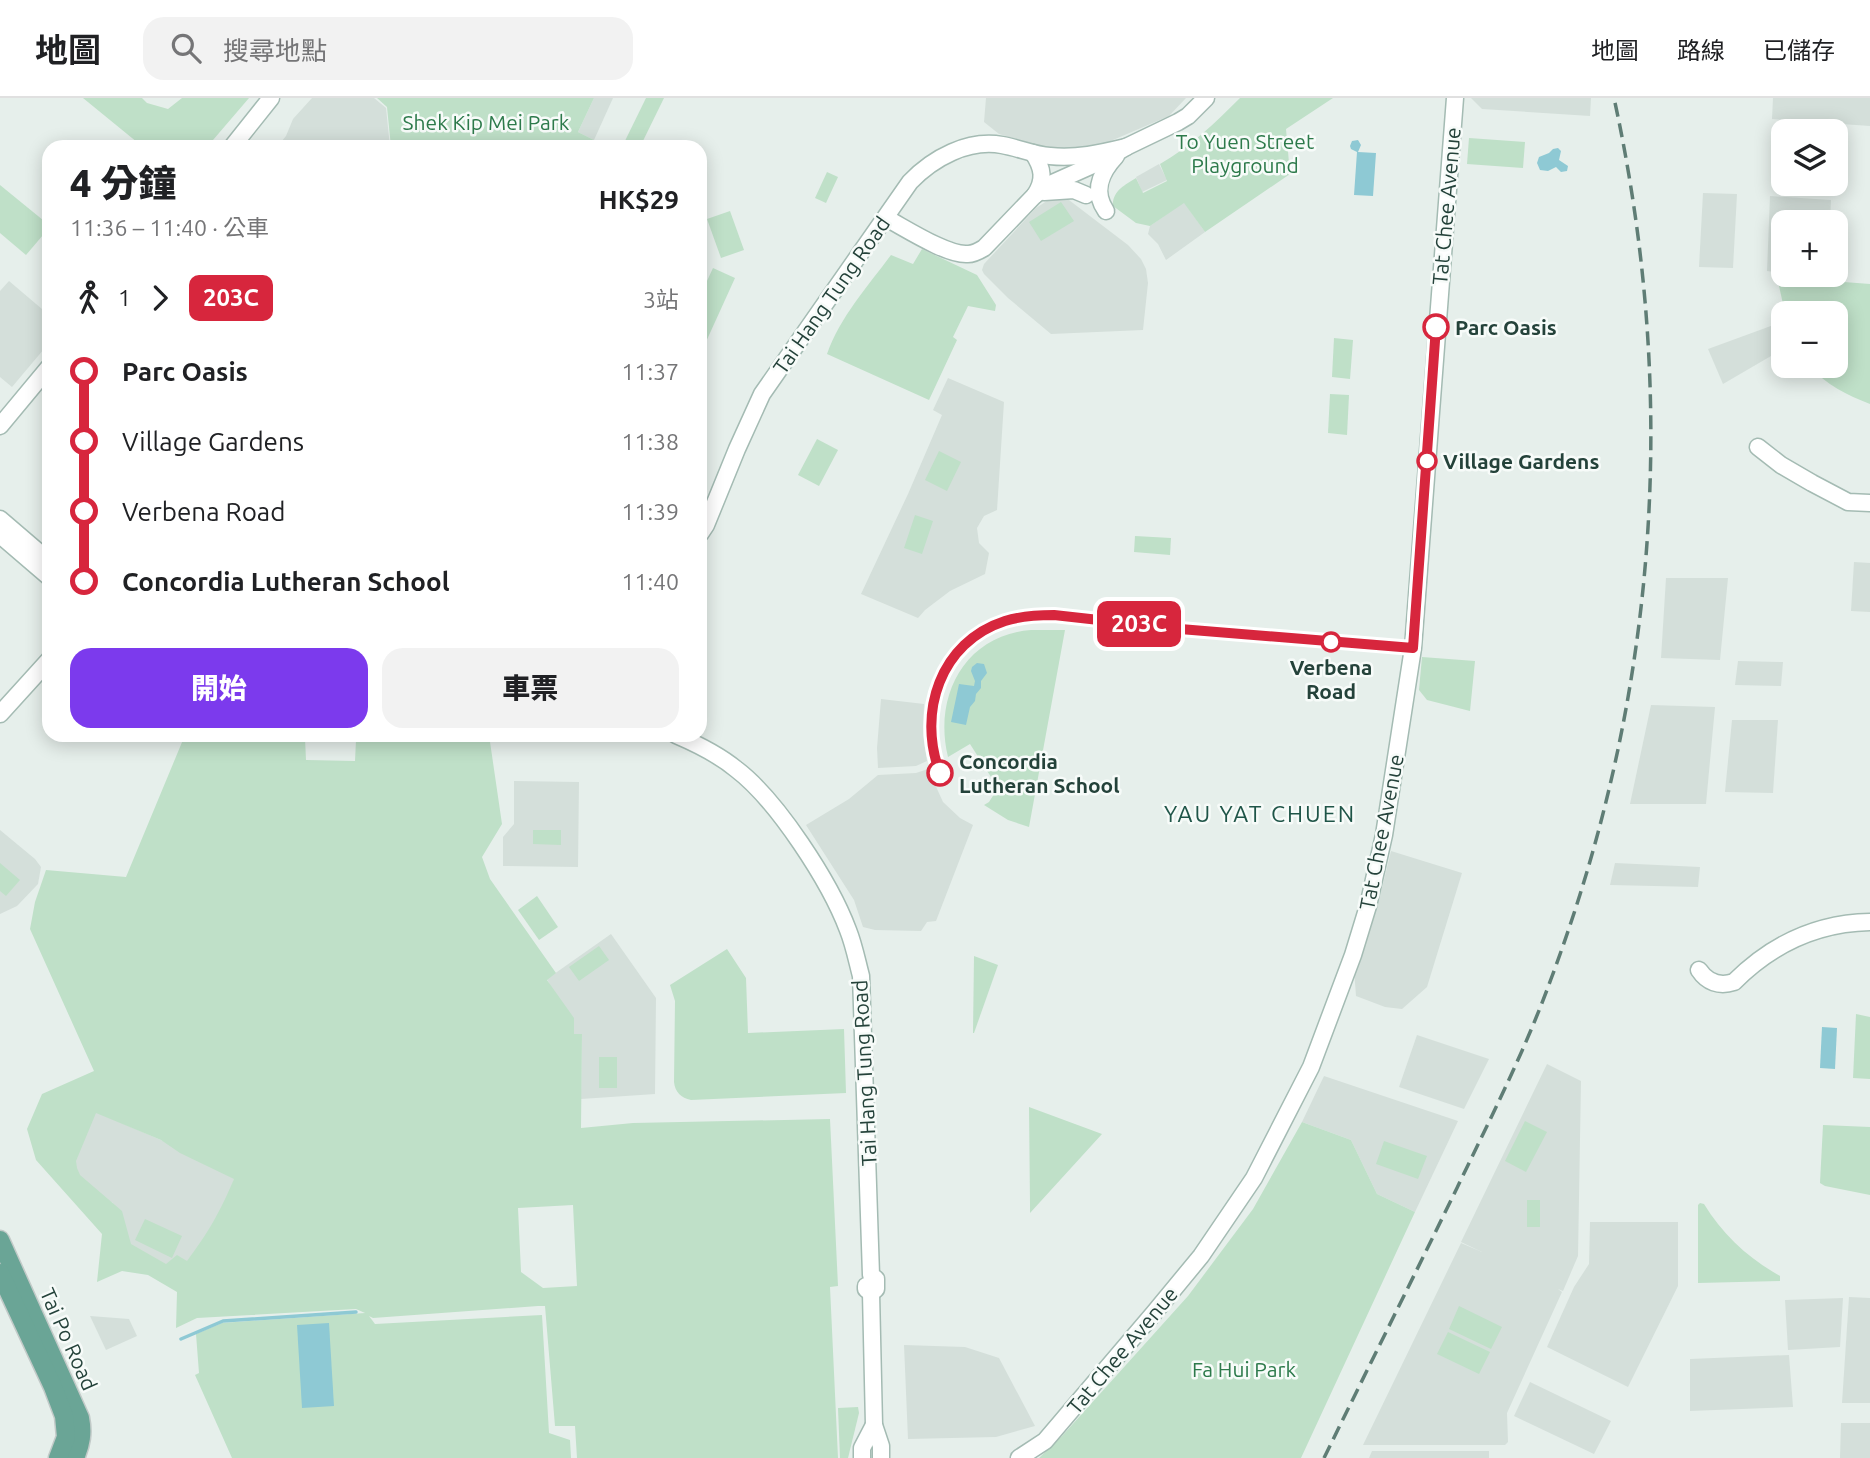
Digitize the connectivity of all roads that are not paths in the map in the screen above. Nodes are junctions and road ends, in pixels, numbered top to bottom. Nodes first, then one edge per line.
1 (271, 98) edge
2 (1206, 98) edge
3 (1455, 98) edge
4 (238, 140) edge
5 (1126, 147) junction
6 (1033, 153) junction
7 (1036, 195) junction
8 (1086, 195) dead end
9 (1106, 211) dead end
10 (886, 218) junction
11 (42, 375) edge
12 (0, 426) edge
13 (1758, 447) dead end
14 (1870, 503) edge
15 (0, 519) edge
16 (707, 523) edge
17 (0, 535) edge
18 (42, 555) edge
19 (42, 571) edge
20 (42, 668) edge
21 (0, 714) edge
22 (690, 742) edge
23 (1870, 922) edge
24 (1699, 970) dead end
25 (0, 1240) edge
26 (0, 1273) edge
27 (874, 1425) junction
28 (58, 1458) edge
29 (75, 1458) edge
30 (862, 1458) edge
31 (881, 1458) edge
32 (1018, 1458) edge

1 - 4 main road
2 - 5 main road
3 - 32 main road, Tat Chee Avenue
5 - 6 main road, Tai Hang Tung Road
5 - 7 main road
5 - 9 main road
6 - 7 main road
6 - 10 main road, Tai Hang Tung Road
7 - 8 main road
7 - 10 main road
10 - 16 main road, Tai Hang Tung Road
11 - 12 main road
13 - 14 main road
15 - 18 main road
17 - 19 main road
20 - 21 main road
22 - 27 main road, Tai Hang Tung Road
23 - 24 main road
25 - 29 main road, Tai Po Road
26 - 28 main road, Tai Po Road
27 - 30 main road, Tai Hang Tung Road
27 - 31 main road, Tai Hang Tung Road

